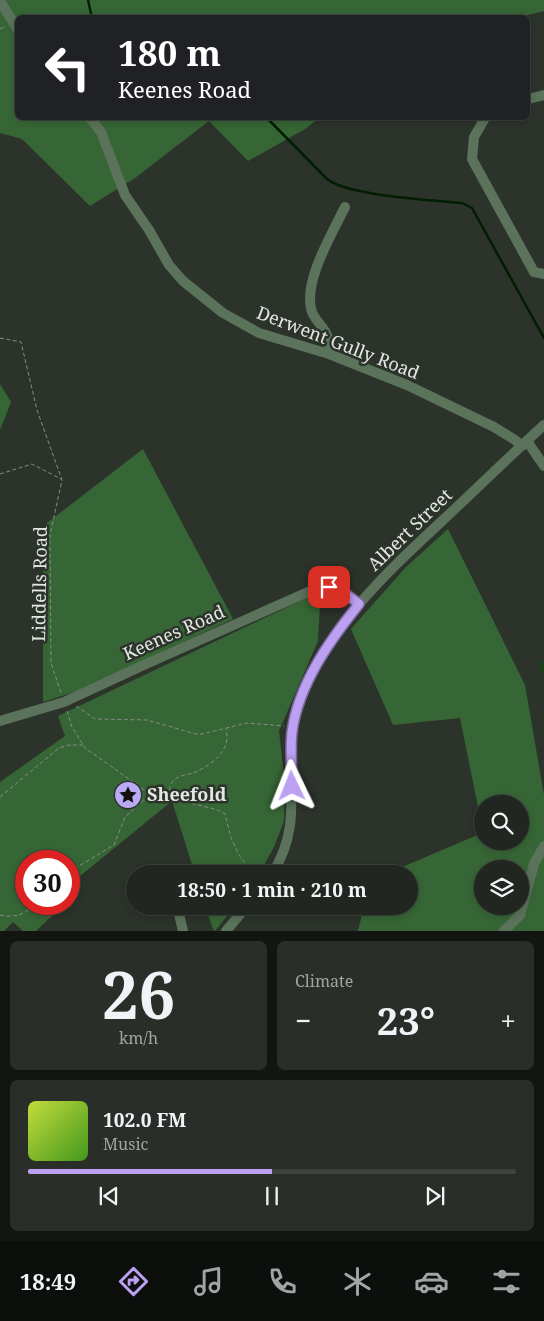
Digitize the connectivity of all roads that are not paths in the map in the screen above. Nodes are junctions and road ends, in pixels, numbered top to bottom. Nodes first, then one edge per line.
1 (0, 1) edge
2 (15, 25) edge
3 (544, 95) edge
4 (530, 98) edge
5 (92, 120) edge
6 (484, 120) edge
7 (345, 207) dead end
8 (544, 274) edge
9 (329, 354) junction
10 (544, 424) edge
11 (524, 443) junction
12 (544, 466) edge
13 (359, 604) junction
14 (0, 722) edge
15 (544, 846) edge
16 (276, 865) edge
17 (179, 915) edge
18 (239, 915) edge
19 (183, 931) edge
20 (226, 931) edge
21 (504, 931) edge

1 - 2 street
3 - 4 street
5 - 9 street, Derwent Gully Road
6 - 8 street
7 - 9 street
9 - 11 street, Derwent Gully Road
10 - 11 street, Albert Street
11 - 12 street
11 - 13 street, Albert Street
13 - 14 street, Keenes Road
13 - 16 street, Albert Street
15 - 21 street
17 - 19 street
18 - 20 street

